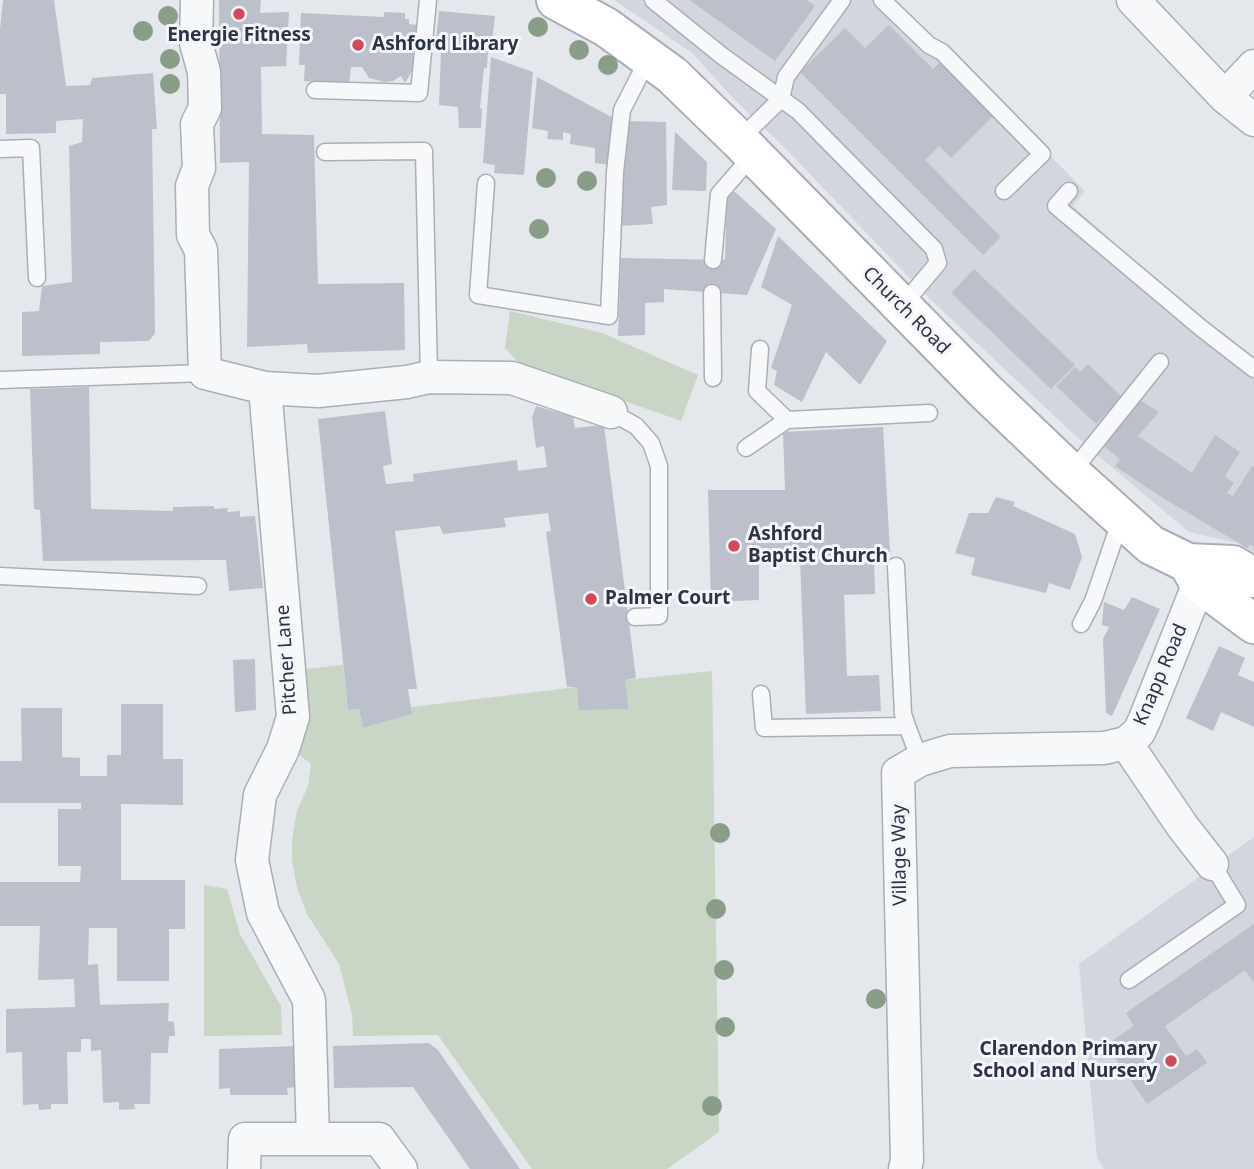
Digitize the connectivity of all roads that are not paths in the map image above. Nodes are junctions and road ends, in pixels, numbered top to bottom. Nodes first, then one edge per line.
1 (197, 0) edge
2 (428, 0) edge
3 (556, 0) edge
4 (653, 0) edge
5 (842, 0) edge
6 (882, 0) edge
7 (1133, 0) edge
8 (650, 57) junction
9 (1254, 66) edge
10 (314, 90) dead end
11 (1225, 97) junction
12 (781, 99) junction
13 (1254, 121) edge
14 (746, 147) junction
15 (0, 149) edge
16 (325, 152) dead end
17 (486, 183) dead end
18 (1004, 191) dead end
19 (1069, 191) dead end
20 (713, 260) dead end
21 (37, 278) dead end
22 (712, 293) dead end
23 (901, 307) junction
24 (760, 349) dead end
25 (1160, 362) dead end
26 (1254, 369) edge
27 (205, 373) junction
28 (429, 377) junction
29 (713, 378) dead end
30 (0, 380) edge
31 (265, 388) junction
32 (611, 412) joint
33 (929, 413) dead end
34 (787, 420) junction
35 (747, 448) dead end
36 (1071, 473) junction
37 (1121, 518) junction
38 (896, 566) dead end
39 (1194, 573) junction
40 (0, 576) edge
41 (1254, 578) edge
42 (198, 586) dead end
43 (635, 617) dead end
44 (1081, 624) dead end
45 (1254, 624) edge
46 (761, 694) dead end
47 (906, 726) junction
48 (1126, 743) junction
49 (920, 760) junction
50 (1212, 864) joint
51 (1129, 980) dead end
52 (313, 1139) junction
53 (244, 1169) edge
54 (401, 1169) edge
55 (905, 1169) edge

1 - 27 street
2 - 10 lane
3 - 8 main road, Church Road
4 - 12 lane
5 - 12 lane
6 - 18 lane
7 - 11 street
8 - 14 main road, Church Road
8 - 17 lane
9 - 11 street
11 - 13 street
12 - 14 lane
12 - 23 lane
14 - 20 lane
14 - 23 main road, Church Road
15 - 21 lane
16 - 28 lane
19 - 26 lane
22 - 29 lane
23 - 36 main road, Church Road
24 - 34 lane
25 - 36 lane
27 - 30 lane
27 - 31 street
28 - 31 street
28 - 32 street
31 - 52 street, Pitcher Lane
32 - 43 lane
33 - 34 lane
34 - 35 lane
36 - 37 main road, Church Road
37 - 39 main road, Church Road
37 - 44 lane
38 - 47 lane
39 - 41 main road
39 - 45 main road, Church Road
39 - 48 street, Knapp Road
40 - 42 lane
46 - 47 lane
47 - 49 lane
48 - 49 street
48 - 50 street, Knapp Road
49 - 55 street, Village Way
50 - 51 lane
52 - 53 street
52 - 54 street

